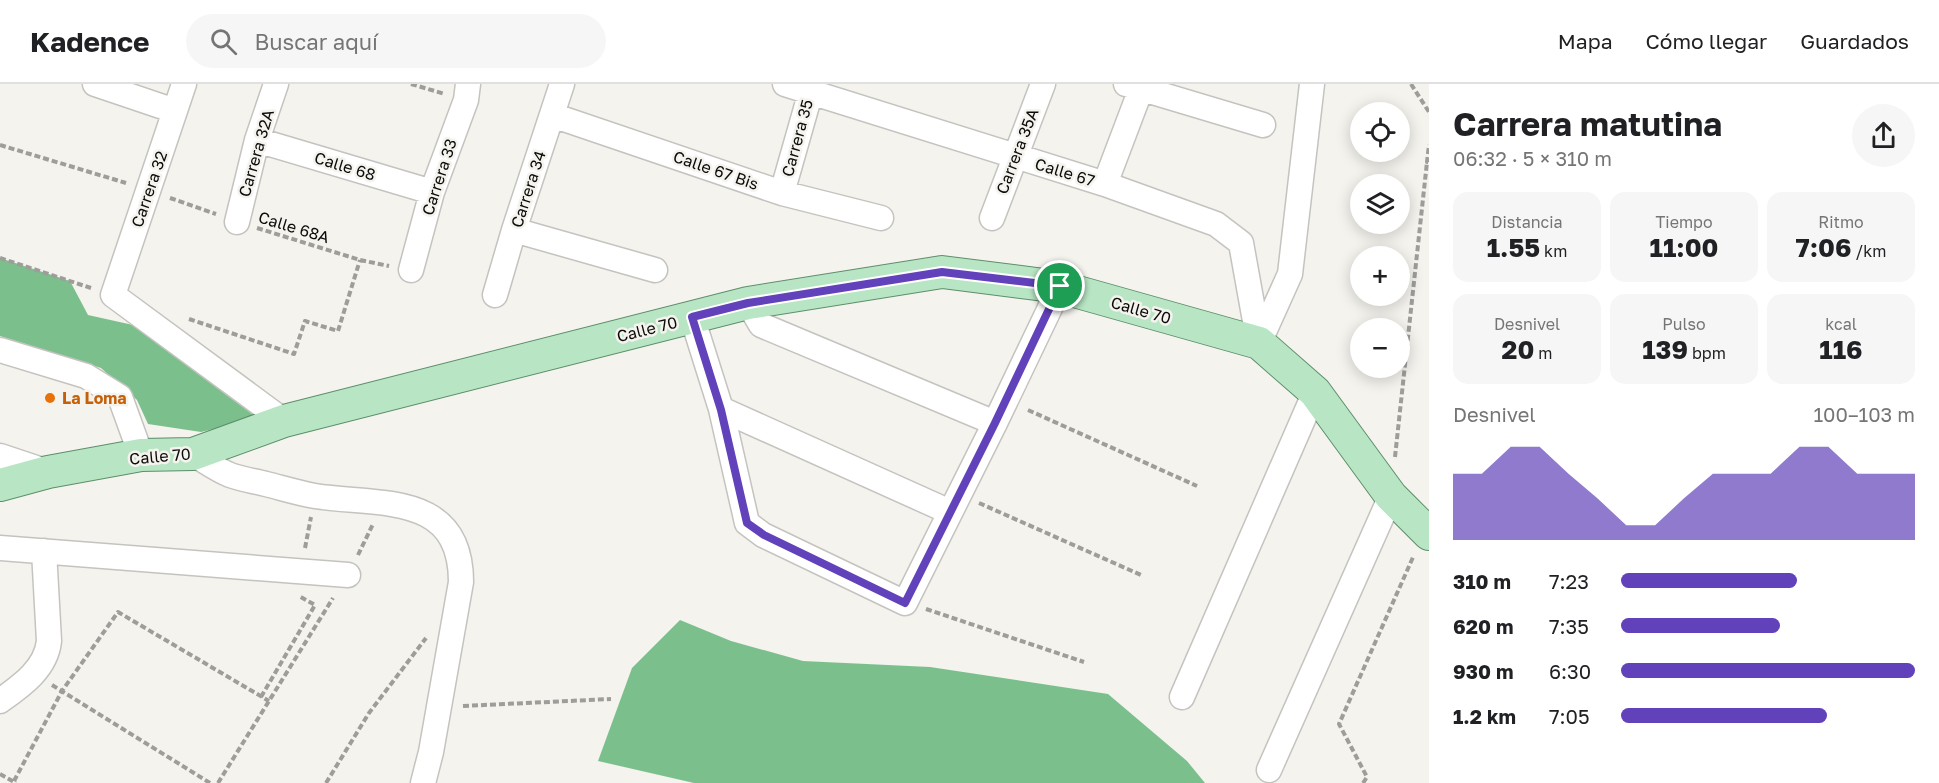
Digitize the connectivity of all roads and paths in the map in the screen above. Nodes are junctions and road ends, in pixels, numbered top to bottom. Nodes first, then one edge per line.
1 (95, 84) edge
2 (184, 84) edge
3 (276, 84) edge
4 (411, 84) edge
5 (562, 84) edge
6 (785, 84) edge
7 (1043, 84) edge
8 (1312, 84) edge
9 (1411, 84) edge
10 (1133, 86) edge
11 (812, 88) edge
12 (467, 92) edge
13 (175, 111) junction
14 (1429, 112) edge
15 (552, 115) junction
16 (1263, 125) dead end
17 (257, 140) junction
18 (0, 145) edge
19 (1429, 145) edge
20 (1015, 156) junction
21 (1428, 162) edge
22 (1105, 184) junction
23 (149, 190) junction
24 (432, 192) junction
25 (782, 193) junction
26 (881, 218) dead end
27 (992, 218) dead end
28 (237, 222) junction
29 (514, 230) junction
30 (0, 258) edge
31 (360, 260) junction
32 (411, 270) joint
33 (655, 270) dead end
34 (1060, 286) junction
35 (113, 295) junction
36 (495, 295) dead end
37 (748, 303) junction
38 (181, 317) dead end
39 (692, 317) junction
40 (1259, 343) junction
41 (0, 350) edge
42 (1315, 392) junction
43 (1005, 400) junction
44 (721, 410) junction
45 (284, 421) junction
46 (995, 423) junction
47 (194, 454) junction
48 (141, 455) junction
49 (0, 456) edge
50 (48, 472) junction
51 (0, 485) edge
52 (1197, 486) dead end
53 (315, 496) junction
54 (1391, 496) junction
55 (385, 502) junction
56 (955, 503) junction
57 (1427, 532) edge
58 (0, 548) edge
59 (44, 550) junction
60 (300, 571) junction
61 (348, 575) junction
62 (1141, 575) dead end
63 (905, 603) junction
64 (315, 605) dead end
65 (432, 631) dead end
66 (1084, 662) dead end
67 (34, 674) junction
68 (62, 691) junction
69 (261, 697) junction
70 (1182, 697) dead end
71 (611, 699) dead end
72 (0, 701) edge
73 (269, 701) junction
74 (438, 708) junction
75 (1269, 770) dead end
76 (0, 774) edge
77 (15, 782) edge
78 (210, 783) edge
79 (218, 783) edge
80 (326, 783) edge
81 (423, 783) edge
82 (1363, 783) edge

1 - 13 street
2 - 13 street, Carrera 32
3 - 17 street, Carrera 32A
4 - 12 path
5 - 15 street, Carrera 34
6 - 11 street, Calle 67
7 - 20 street, Carrera 35A
8 - 40 street
9 - 14 path
10 - 16 street
10 - 22 street
11 - 20 street, Calle 67
11 - 25 street, Carrera 35
12 - 24 street, Carrera 33
13 - 23 street, Carrera 32
15 - 25 street, Calle 67 Bis
15 - 29 street, Carrera 34
17 - 24 street, Calle 68
17 - 28 street, Carrera 32A
18 - 23 path, Calle 68A
19 - 21 path
20 - 22 street, Calle 67
20 - 27 street, Carrera 35A
21 - 54 path
22 - 40 street, Calle 67
23 - 28 path, Calle 68A
23 - 35 street, Carrera 32
24 - 32 street, Carrera 33
25 - 26 street, Calle 67 Bis
28 - 31 path, Calle 68A
29 - 33 street
29 - 36 street, Carrera 34
30 - 35 path
31 - 32 path, Calle 68A
31 - 38 path
34 - 37 main road, Calle 70
34 - 40 main road, Calle 70
34 - 43 street
35 - 45 street
37 - 39 main road, Calle 70
37 - 46 street
39 - 44 street
39 - 45 main road, Calle 70
40 - 42 main road, Calle 70
41 - 48 street
42 - 54 main road, Calle 70
42 - 70 street
43 - 46 street
43 - 52 path
44 - 56 street
44 - 63 street
45 - 47 main road, Calle 70
46 - 56 street
47 - 48 main road, Calle 70
47 - 53 street
48 - 50 main road, Calle 70
49 - 50 street
50 - 51 main road, Calle 70
53 - 55 street
53 - 60 path
54 - 57 main road, Calle 70
54 - 75 street
55 - 61 path
55 - 74 street
56 - 62 path
56 - 63 street
57 - 82 path
58 - 59 street
59 - 60 street
59 - 67 street
60 - 61 street
61 - 73 path
63 - 66 path
64 - 69 path
65 - 80 path
67 - 68 path
67 - 72 street
68 - 69 path
68 - 77 path
68 - 78 path
69 - 73 path
71 - 74 path
73 - 79 path
74 - 81 street
76 - 77 path

